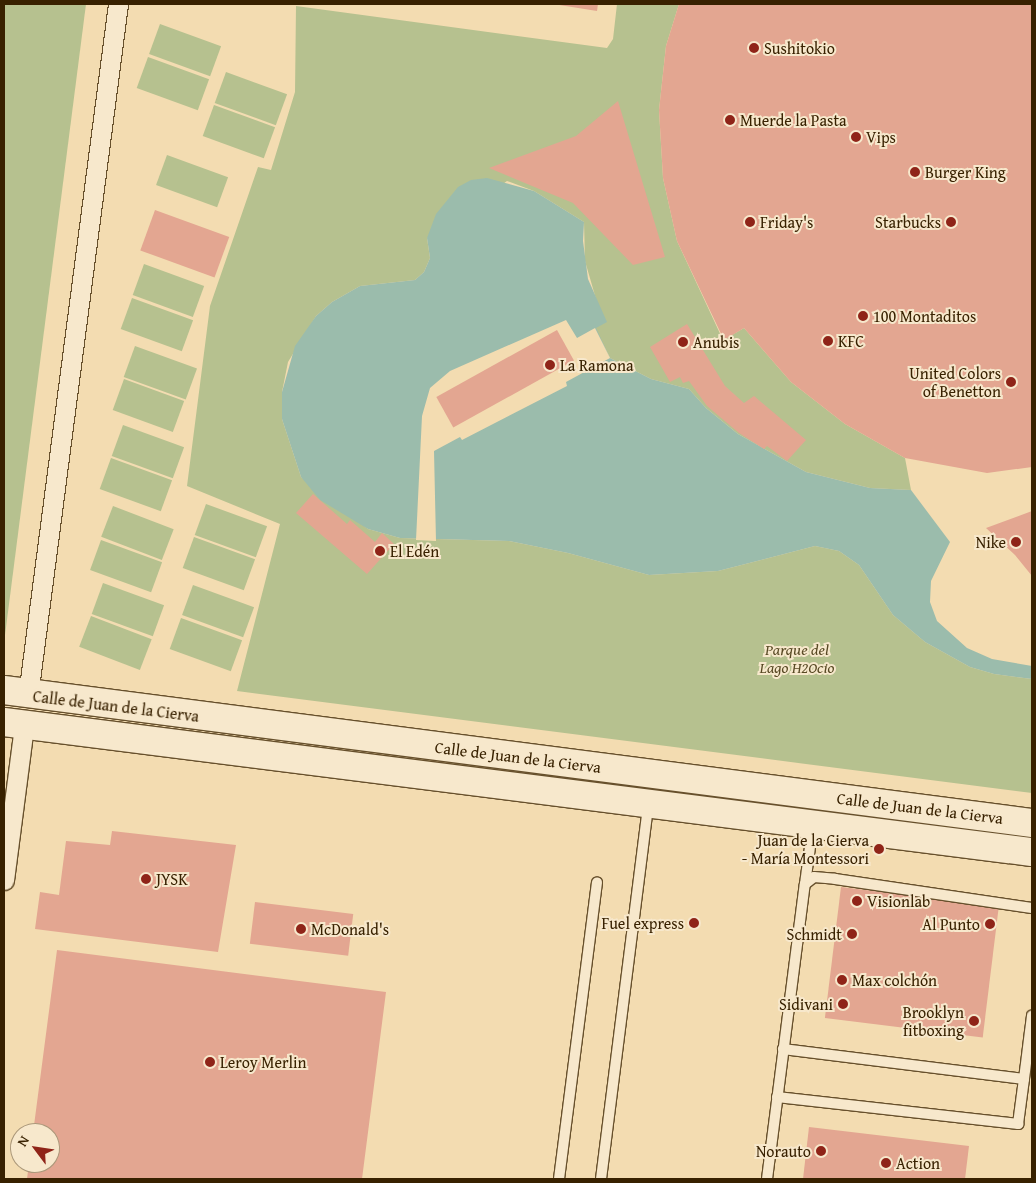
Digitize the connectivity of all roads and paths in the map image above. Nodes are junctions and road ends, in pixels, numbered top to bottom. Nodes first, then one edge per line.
1 (118, 4) edge
2 (16, 693) edge
3 (14, 724) edge
4 (648, 804) junction
5 (1032, 823) edge
6 (813, 824) junction
7 (1032, 852) edge
8 (4, 880) edge
9 (597, 882) dead end
10 (805, 884) junction
11 (1032, 908) edge
12 (1032, 1016) edge
13 (783, 1049) junction
14 (1024, 1079) junction
15 (777, 1097) junction
16 (559, 1179) edge
17 (601, 1179) edge
18 (767, 1179) edge

1 - 2 street
2 - 5 street, Calle de Juan de la Cierva
3 - 4 street, Calle de Juan de la Cierva
3 - 8 street
4 - 6 street, Calle de Juan de la Cierva
4 - 17 lane
6 - 7 street, Calle de Juan de la Cierva
6 - 10 lane
9 - 16 lane
10 - 11 lane
10 - 13 lane
12 - 14 lane
13 - 14 lane
13 - 15 lane
14 - 15 lane
15 - 18 lane

